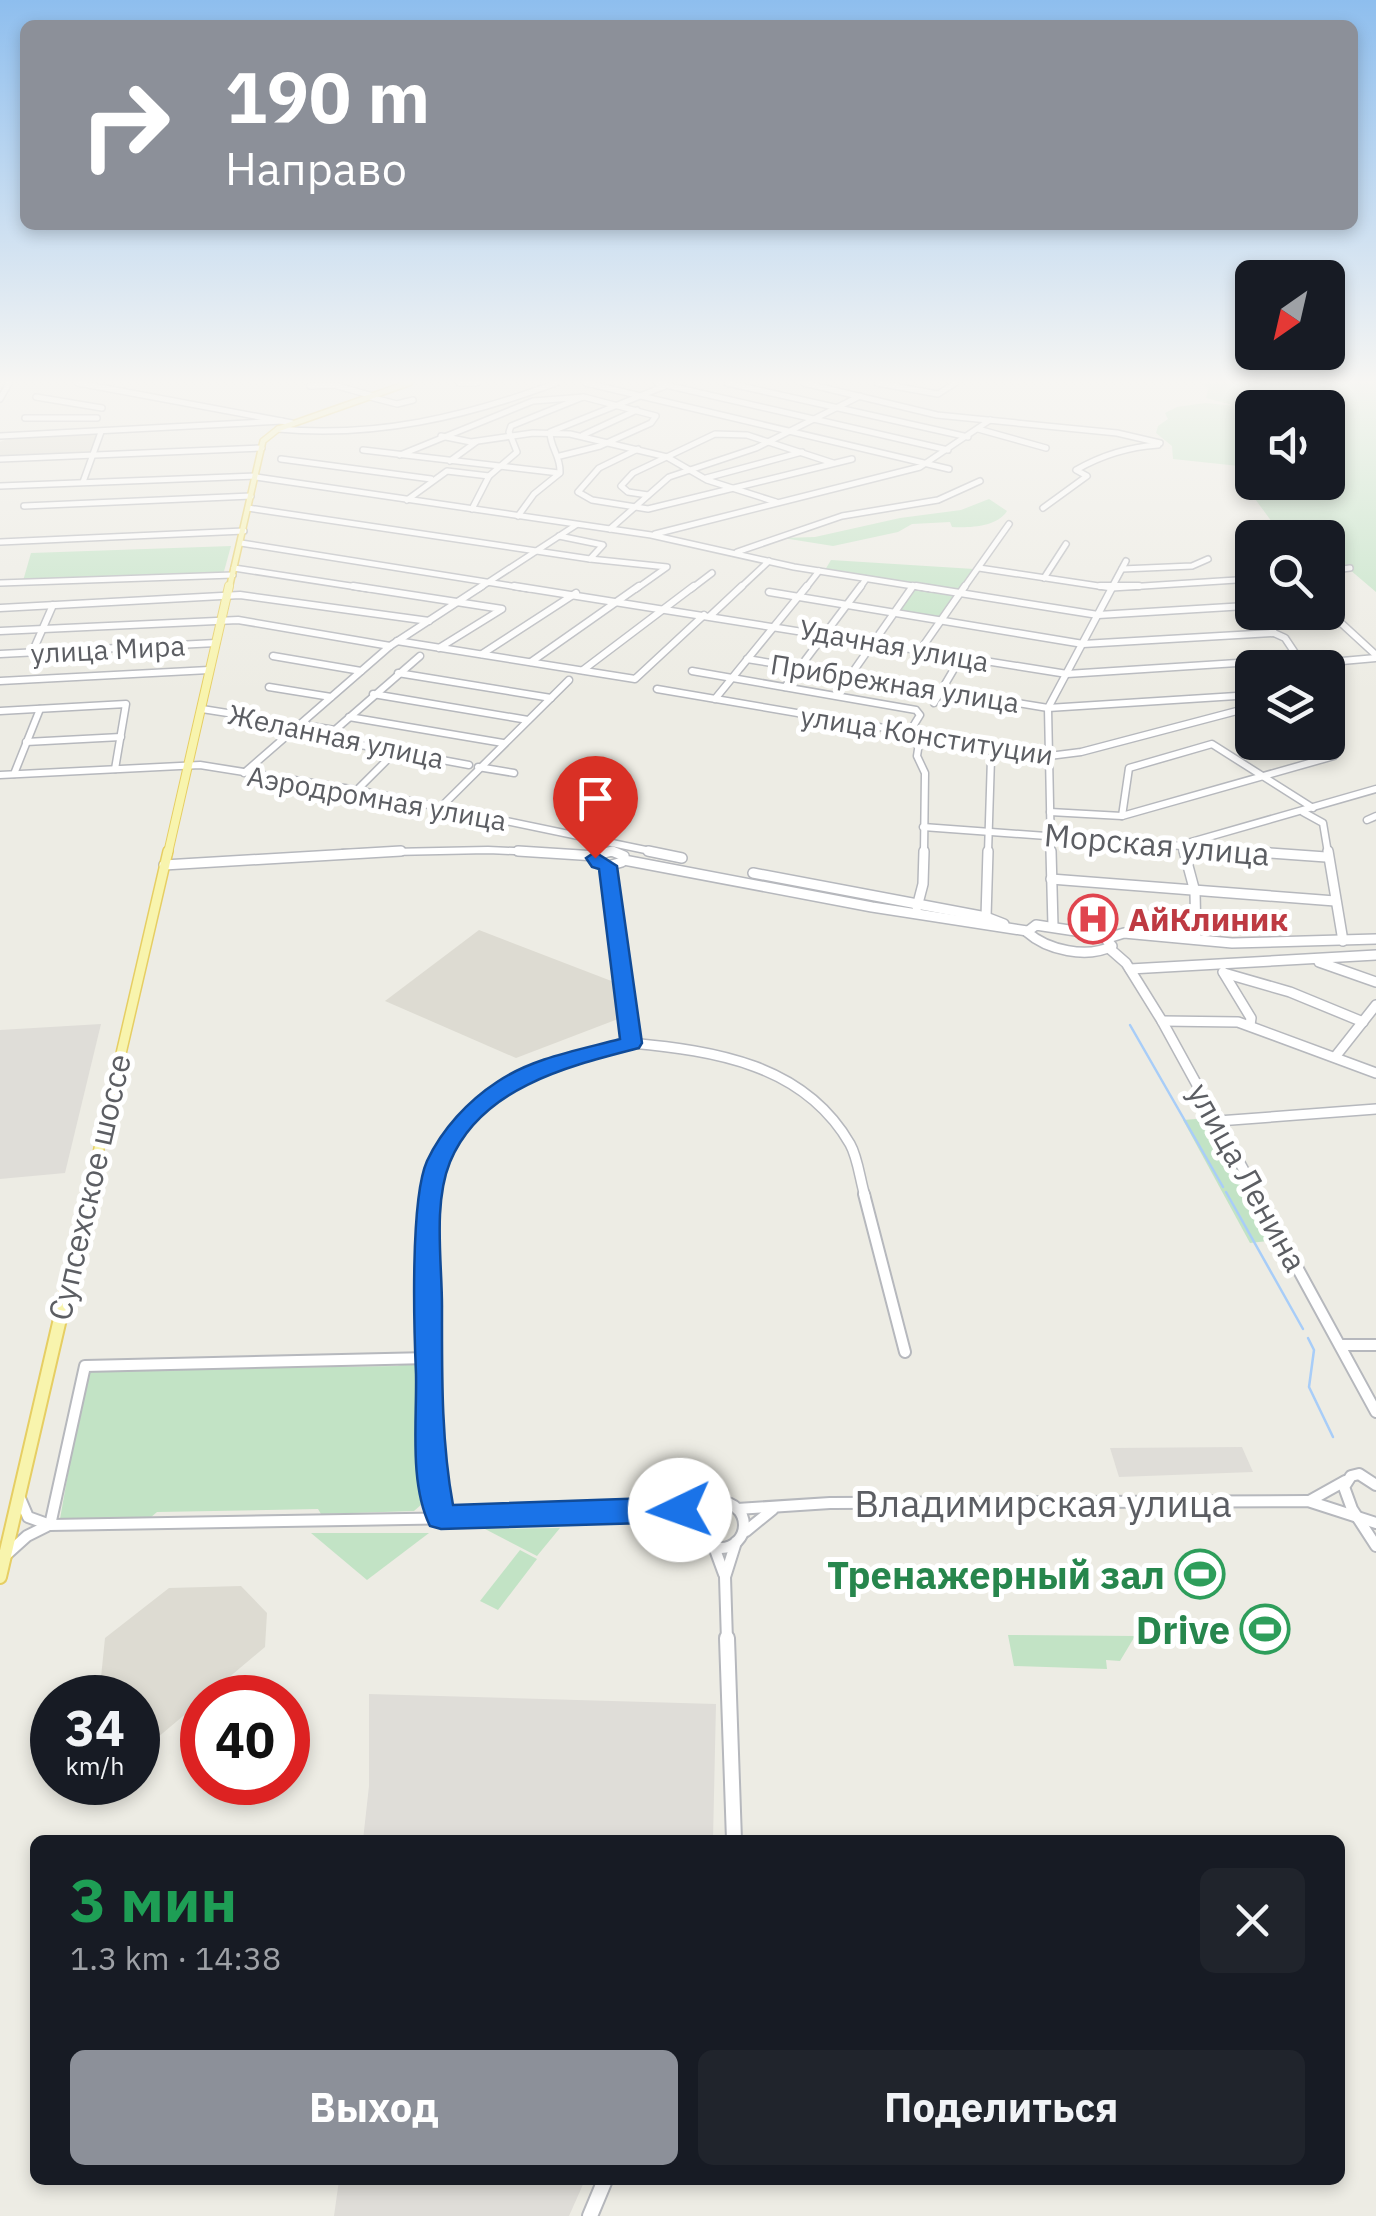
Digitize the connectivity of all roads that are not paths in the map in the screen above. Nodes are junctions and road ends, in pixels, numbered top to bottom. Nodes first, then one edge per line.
1 (254, 486) edge
2 (317, 486) edge
3 (423, 486) edge
4 (484, 486) edge
5 (543, 486) edge
6 (583, 486) edge
7 (621, 486) edge
8 (658, 486) edge
9 (724, 486) edge
10 (736, 486) edge
11 (839, 486) edge
12 (968, 486) edge
13 (1073, 486) edge
14 (729, 488) junction
15 (252, 496) junction
16 (648, 496) junction
17 (407, 500) junction
18 (779, 502) junction
19 (24, 506) dead end
20 (248, 508) junction
21 (1043, 508) dead end
22 (472, 509) junction
23 (633, 509) junction
24 (518, 516) junction
25 (576, 524) junction
26 (1009, 524) dead end
27 (610, 529) junction
28 (244, 531) junction
29 (652, 535) junction
30 (559, 536) junction
31 (0, 542) edge
32 (241, 543) junction
33 (1066, 544) dead end
34 (534, 552) junction
35 (735, 553) junction
36 (631, 554) dead end
37 (1208, 558) dead end
38 (590, 559) junction
39 (769, 562) junction
40 (622, 563) junction
41 (979, 568) junction
42 (1350, 568) dead end
43 (1345, 569) edge
44 (233, 571) junction
45 (819, 571) junction
46 (712, 574) dead end
47 (866, 578) junction
48 (1044, 578) junction
49 (492, 581) junction
50 (1235, 581) edge
51 (0, 583) edge
52 (913, 586) junction
53 (1112, 588) junction
54 (769, 592) dead end
55 (576, 593) junction
56 (962, 594) junction
57 (228, 596) junction
58 (798, 597) junction
59 (618, 600) junction
60 (458, 604) junction
61 (53, 605) junction
62 (846, 605) junction
63 (0, 608) edge
64 (663, 608) junction
65 (1235, 611) edge
66 (894, 613) junction
67 (707, 616) junction
68 (1098, 616) junction
69 (222, 620) junction
70 (429, 621) junction
71 (944, 621) junction
72 (774, 625) junction
73 (1345, 626) edge
74 (44, 629) junction
75 (1273, 630) edge
76 (0, 631) edge
77 (824, 633) junction
78 (1274, 633) junction
79 (872, 641) junction
80 (216, 643) junction
81 (393, 644) junction
82 (1083, 644) junction
83 (439, 648) junction
84 (921, 649) junction
85 (1292, 650) edge
86 (32, 653) junction
87 (0, 654) edge
88 (482, 654) junction
89 (273, 656) dead end
90 (420, 656) dead end
91 (1376, 656) edge
92 (961, 657) junction
93 (747, 659) junction
94 (1345, 661) edge
95 (532, 662) junction
96 (1235, 663) edge
97 (800, 668) junction
98 (209, 670) junction
99 (583, 670) junction
100 (361, 671) junction
101 (692, 671) dead end
102 (398, 673) junction
103 (1067, 674) junction
104 (850, 676) junction
105 (731, 678) junction
106 (569, 680) dead end
107 (0, 681) edge
108 (269, 687) dead end
109 (785, 687) junction
110 (657, 689) dead end
111 (942, 691) junction
112 (373, 694) junction
113 (1235, 696) edge
114 (331, 698) junction
115 (551, 698) junction
116 (715, 698) junction
117 (1162, 701) joint
118 (934, 703) dead end
119 (126, 704) joint
120 (1048, 708) junction
121 (40, 709) junction
122 (202, 709) junction
123 (0, 711) edge
124 (1235, 714) edge
125 (349, 717) junction
126 (528, 720) junction
127 (304, 724) junction
128 (335, 730) junction
129 (909, 733) junction
130 (920, 736) junction
131 (120, 737) junction
132 (26, 742) junction
133 (503, 743) junction
134 (1212, 744) joint
135 (395, 752) junction
136 (1049, 756) junction
137 (991, 758) dead end
138 (1320, 760) edge
139 (190, 765) junction
140 (474, 766) junction
141 (1129, 768) joint
142 (115, 769) junction
143 (14, 774) junction
144 (244, 774) junction
145 (514, 774) dead end
146 (0, 775) edge
147 (1264, 776) junction
148 (1376, 789) edge
149 (357, 790) junction
150 (440, 808) junction
151 (1308, 810) junction
152 (1050, 812) junction
153 (1122, 816) junction
154 (923, 827) junction
155 (988, 830) junction
156 (1052, 835) junction
157 (1183, 846) junction
158 (596, 856) junction
159 (682, 858) dead end
160 (1326, 858) junction
161 (624, 860) junction
162 (164, 866) junction
163 (608, 866) junction
164 (752, 872) dead end
165 (1051, 879) junction
166 (1194, 892) junction
167 (1335, 901) junction
168 (918, 907) junction
169 (986, 917) junction
170 (1053, 926) junction
171 (1010, 928) junction
172 (1027, 931) junction
173 (1108, 938) junction
174 (1376, 939) edge
175 (1196, 940) junction
176 (1343, 941) junction
177 (1110, 948) junction
178 (1376, 955) edge
179 (1312, 960) junction
180 (1222, 969) junction
181 (1130, 970) junction
182 (1376, 982) edge
183 (1376, 1005) edge
184 (1162, 1021) junction
185 (1363, 1022) junction
186 (1250, 1025) junction
187 (631, 1043) junction
188 (1335, 1057) junction
189 (1376, 1073) edge
190 (1376, 1109) edge
191 (1218, 1120) junction
192 (1340, 1345) junction
193 (1376, 1345) edge
194 (905, 1352) dead end
195 (428, 1358) junction
196 (85, 1366) joint
197 (1376, 1412) edge
198 (1376, 1472) edge
199 (1359, 1474) junction
200 (1346, 1481) junction
201 (1376, 1485) edge
202 (19, 1496) junction
203 (1308, 1501) junction
204 (778, 1506) junction
205 (704, 1508) junction
206 (737, 1509) junction
207 (657, 1511) junction
208 (441, 1517) junction
209 (1358, 1518) junction
210 (1376, 1523) edge
211 (50, 1525) junction
212 (699, 1535) junction
213 (740, 1537) junction
214 (713, 1544) junction
215 (1376, 1546) edge
216 (5, 1556) junction
217 (0, 1577) edge
218 (724, 1577) junction
219 (734, 1835) edge
220 (603, 2185) edge
221 (590, 2216) edge

1 - 15 main road, Супсехское шоссе
2 - 17 street
3 - 17 street
4 - 22 street
5 - 24 street
6 - 23 street
7 - 16 street
8 - 16 street
9 - 14 street
10 - 14 street
11 - 18 street
12 - 35 street
13 - 21 street
14 - 18 street
14 - 23 street
15 - 19 street
15 - 20 main road, Супсехское шоссе
16 - 23 street
17 - 22 street
18 - 29 street
20 - 28 main road, Супсехское шоссе
20 - 34 street
22 - 24 street
23 - 27 street
24 - 25 street
25 - 27 street
25 - 30 street
26 - 41 street
27 - 29 street
28 - 31 street
28 - 32 main road, Супсехское шоссе
29 - 35 street
30 - 34 street
30 - 38 street
32 - 44 main road, Супсехское шоссе
32 - 49 street, Удачная улица
33 - 48 street
34 - 38 street
34 - 49 street
35 - 39 street
36 - 40 street
37 - 53 street
38 - 40 street
39 - 45 street
39 - 67 street
40 - 59 street
41 - 48 street
41 - 56 street
42 - 43 street
44 - 51 street
44 - 57 main road, Супсехское шоссе
44 - 60 street
45 - 47 street
45 - 58 street
46 - 64 street
47 - 52 street
47 - 62 street
48 - 53 street
49 - 55 street, Удачная улица
49 - 60 street
50 - 53 street
52 - 56 street
52 - 66 street
53 - 68 street
54 - 58 street
55 - 59 street, Удачная улица
55 - 88 street
56 - 68 street
56 - 71 street
57 - 61 street
57 - 69 main road, Супсехское шоссе
57 - 70 street
58 - 62 street
58 - 72 street
59 - 64 street, Удачная улица
59 - 95 street
60 - 70 street
60 - 83 street
61 - 63 street
61 - 74 street
62 - 66 street
62 - 77 street
64 - 67 street, Удачная улица
64 - 99 street
65 - 68 street
66 - 71 street
66 - 79 street
67 - 72 street, Удачная улица
67 - 99 street
68 - 82 street
69 - 74 street
69 - 80 main road, Супсехское шоссе
69 - 81 street
70 - 81 street
71 - 82 street
71 - 84 street
72 - 77 street, Удачная улица
72 - 93 street
73 - 91 street
74 - 76 street
74 - 86 street
75 - 78 street
77 - 79 street, Удачная улица
77 - 97 street
78 - 82 street
78 - 85 street
79 - 84 street, Удачная улица
79 - 104 street
80 - 86 street, улица Мира
80 - 98 main road, Супсехское шоссе
81 - 83 street
81 - 100 street
82 - 103 street
83 - 88 street
84 - 92 street, Удачная улица
86 - 87 street, улица Мира
88 - 95 street
89 - 100 street
90 - 102 street
91 - 94 street
92 - 103 street, Удачная улица
92 - 111 street
93 - 97 street, Прибрежная улица
93 - 105 street
95 - 99 street
96 - 103 street, Удачная улица
97 - 104 street, Прибрежная улица
97 - 109 street
98 - 107 street
98 - 122 main road, Супсехское шоссе
100 - 114 street
101 - 105 street
102 - 112 street
102 - 115 street
103 - 120 street
104 - 111 street, Прибрежная улица
105 - 109 street
105 - 116 street
106 - 115 street
108 - 114 street
109 - 129 street
110 - 116 street, улица Конституции
111 - 118 street
111 - 120 street, Прибрежная улица
112 - 125 street
112 - 126 street
113 - 117 street
114 - 127 street
115 - 126 street
116 - 129 street, улица Конституции
117 - 120 street, Прибрежная улица
119 - 121 street
119 - 131 street
120 - 136 street
121 - 123 street
121 - 132 street
122 - 127 street, Желанная улица
122 - 139 main road, Супсехское шоссе
124 - 136 street, улица Конституции
125 - 128 street
125 - 133 street
126 - 133 street
127 - 128 street, Желанная улица
127 - 144 street
128 - 135 street, Желанная улица
129 - 130 street, улица Конституции
130 - 136 street, улица Конституции
130 - 154 street
131 - 132 street
131 - 142 street
132 - 143 street
133 - 140 street
134 - 141 street
134 - 147 street
135 - 140 street, Желанная улица
135 - 149 street
136 - 152 street
137 - 155 street
138 - 147 street
139 - 142 street, Аэродромная улица
139 - 144 street, Аэродромная улица
139 - 162 main road, Супсехское шоссе
140 - 145 street, Желанная улица
140 - 150 street
141 - 153 street
142 - 143 street, Аэродромная улица
143 - 146 street, Аэродромная улица
144 - 149 street, Аэродромная улица
147 - 151 street
147 - 153 street
148 - 151 street
149 - 150 street, Аэродромная улица
150 - 159 street, Аэродромная улица
151 - 157 street
151 - 160 street
152 - 153 street
152 - 156 street
154 - 155 street, Морская улица
154 - 168 street
155 - 156 street, Морская улица
155 - 169 street
156 - 157 street, Морская улица
156 - 165 street
157 - 160 street, Морская улица
157 - 166 street
158 - 161 street
158 - 162 street
158 - 163 street
160 - 167 street
161 - 163 street
161 - 171 street
162 - 202 main road, Супсехское шоссе
163 - 187 street
164 - 168 street
165 - 166 street
165 - 170 street
166 - 167 street
166 - 175 street
167 - 176 street
168 - 169 street
169 - 171 street
170 - 172 street
170 - 173 street
171 - 172 street
172 - 177 street
173 - 175 street
173 - 177 street
174 - 176 street
175 - 176 street
177 - 181 street, улица Ленина
178 - 179 street
179 - 180 street
179 - 182 street
180 - 181 street
180 - 185 street
180 - 186 street
181 - 184 street, улица Ленина
183 - 185 street
184 - 186 street
184 - 191 street, улица Ленина
185 - 188 street
186 - 188 street
187 - 194 street
187 - 195 street
188 - 189 street
190 - 191 street
191 - 192 street, улица Ленина
192 - 193 street
192 - 197 street, улица Ленина
195 - 196 street
195 - 208 street
196 - 211 street
198 - 199 street
199 - 200 street, Владимирская улица
199 - 201 street
200 - 203 street, Владимирская улица
200 - 209 street
202 - 211 street
202 - 216 main road, Супсехское шоссе
203 - 204 street, Владимирская улица
203 - 209 street, Владимирская улица
204 - 206 street, Владимирская улица
204 - 213 street
205 - 206 street
205 - 207 street
205 - 212 street
206 - 213 street
207 - 208 street
207 - 212 street
208 - 211 street
209 - 210 street, Владимирская улица
209 - 215 street
211 - 216 street
212 - 214 street
213 - 214 street
213 - 218 street
214 - 218 street
216 - 217 main road, Супсехское шоссе
218 - 219 street
220 - 221 street

